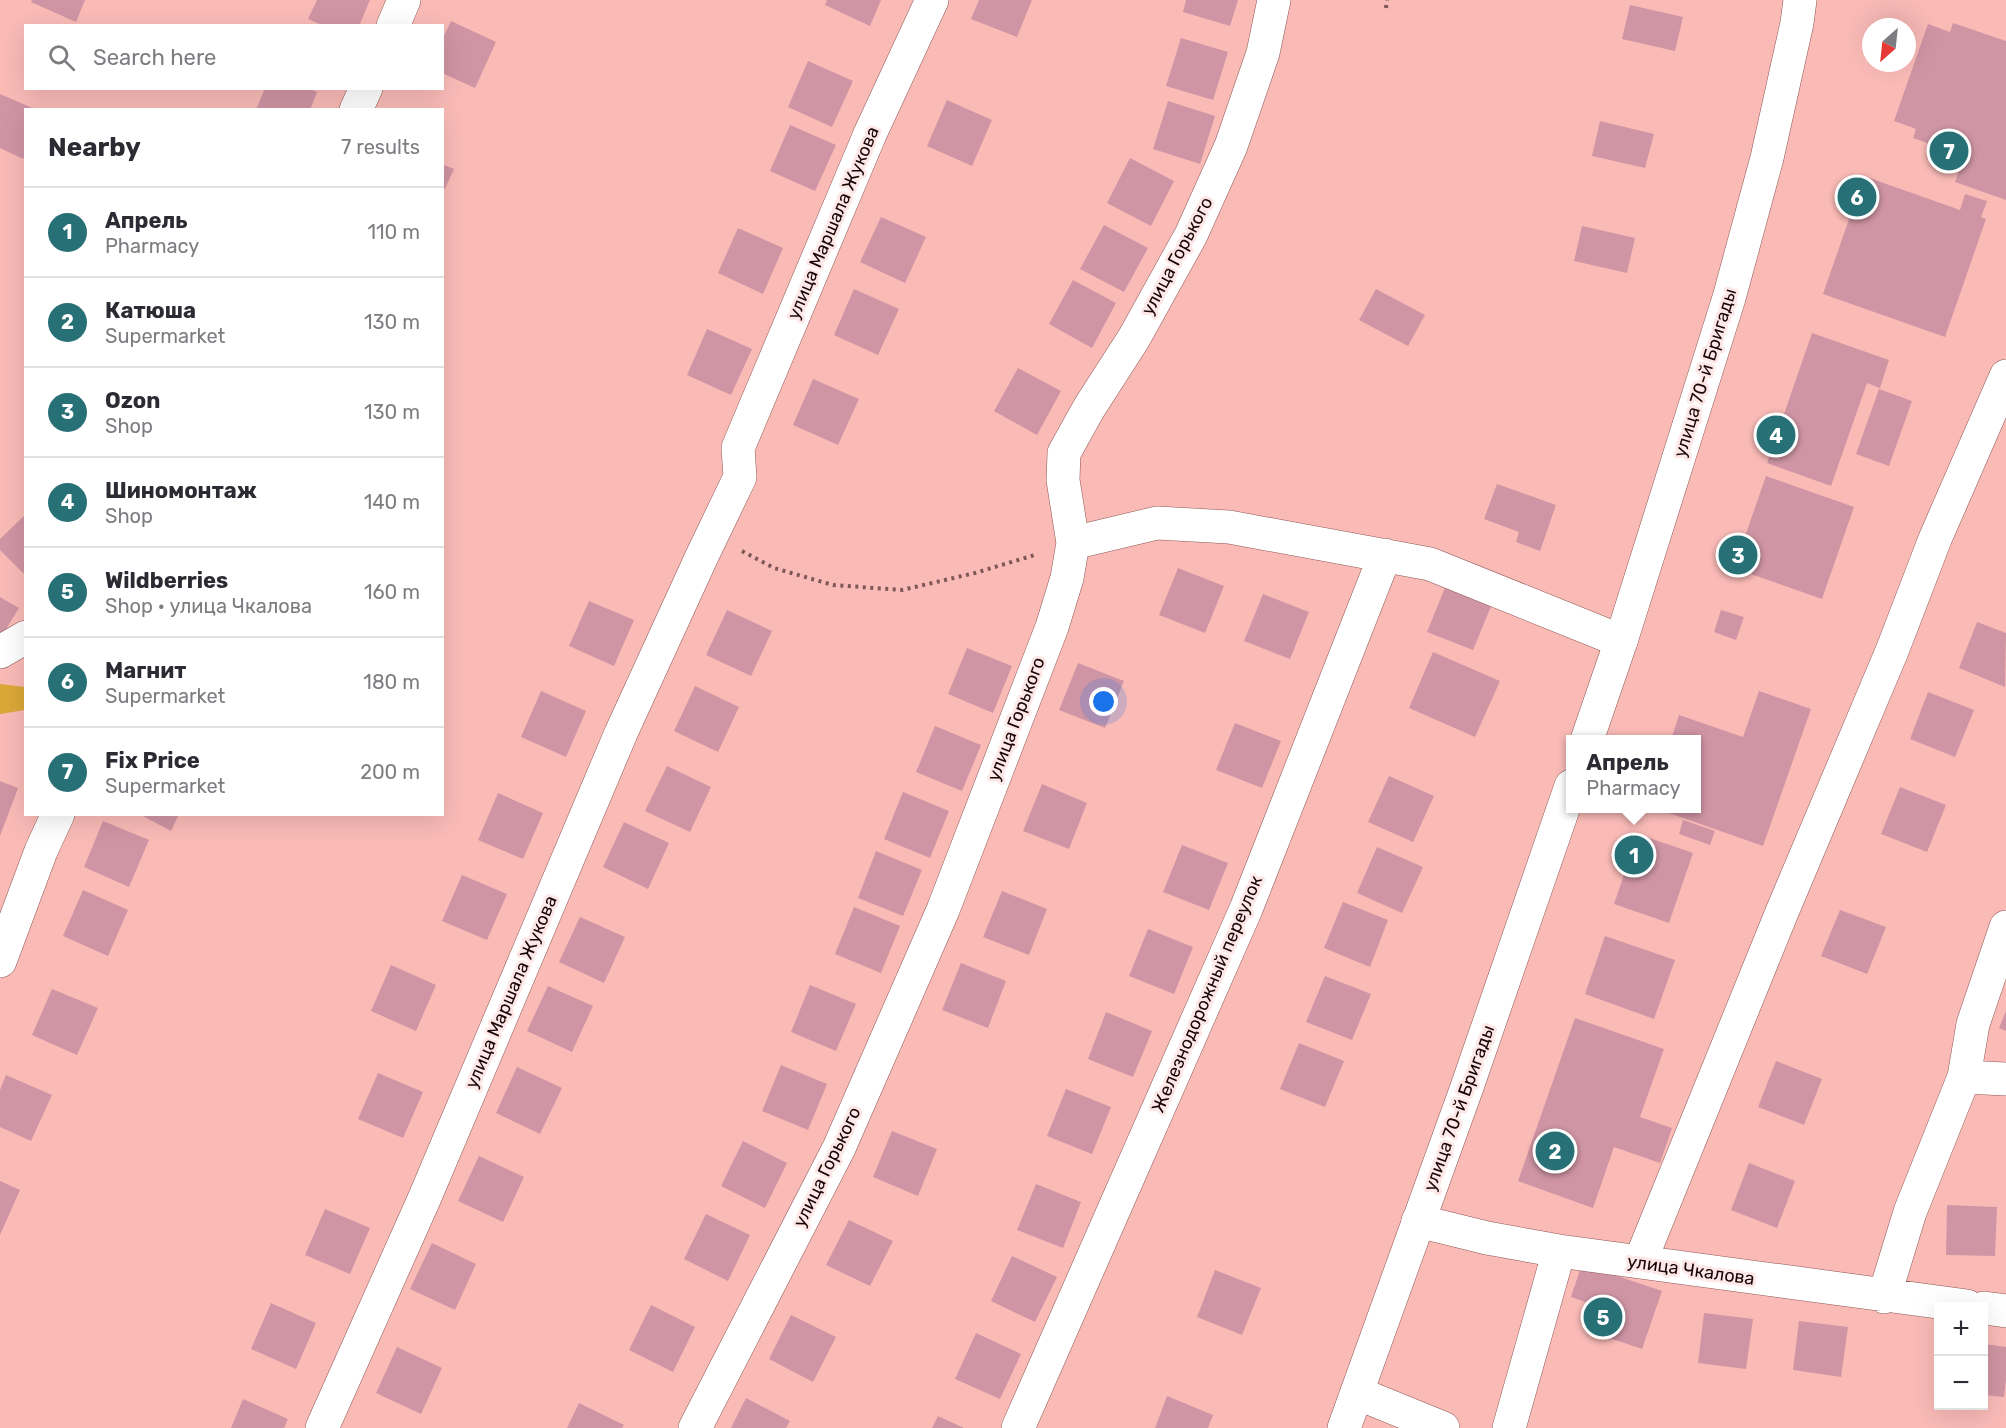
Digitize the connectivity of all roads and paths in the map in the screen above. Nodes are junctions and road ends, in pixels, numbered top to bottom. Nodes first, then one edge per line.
1 (404, 0) edge
2 (932, 0) edge
3 (1274, 0) edge
4 (1387, 0) edge
5 (1800, 0) edge
6 (1386, 8) dead end
7 (394, 24) edge
8 (365, 90) edge
9 (357, 108) edge
10 (2006, 376) edge
11 (1073, 543) junction
12 (707, 546) junction
13 (1385, 555) junction
14 (24, 638) edge
15 (1621, 641) junction
16 (0, 652) edge
17 (1589, 735) edge
18 (1566, 801) edge
19 (57, 816) edge
20 (2006, 927) edge
21 (0, 961) edge
22 (1964, 1077) junction
23 (2006, 1079) edge
24 (1418, 1221) junction
25 (1559, 1251) junction
26 (1640, 1262) junction
27 (1884, 1297) junction
28 (1934, 1302) edge
29 (1988, 1309) edge
30 (2006, 1311) edge
31 (1357, 1393) junction
32 (322, 1428) edge
33 (695, 1428) edge
34 (1018, 1428) edge
35 (1344, 1428) edge
36 (1443, 1428) edge
37 (1509, 1428) edge

1 - 7 street
2 - 12 street, улица Маршала Жукова
3 - 11 street, улица Горького
4 - 6 path
5 - 15 street, улица 70-й Бригады
8 - 9 street
10 - 26 street
11 - 12 path
11 - 13 street
11 - 33 street, улица Горького
12 - 32 street, улица Маршала Жукова
13 - 15 street
13 - 34 street, Железнодорожный переулок
14 - 16 street
15 - 17 street, улица 70-й Бригады
18 - 24 street, улица 70-й Бригады
19 - 21 street
20 - 22 street
22 - 23 street
22 - 27 street
24 - 25 street, улица Чкалова
24 - 31 street, улица 70-й Бригады
25 - 26 street, улица Чкалова
25 - 37 street
26 - 27 street, улица Чкалова
27 - 28 street, улица Чкалова
29 - 30 street
31 - 35 street, улица 70-й Бригады
31 - 36 street

